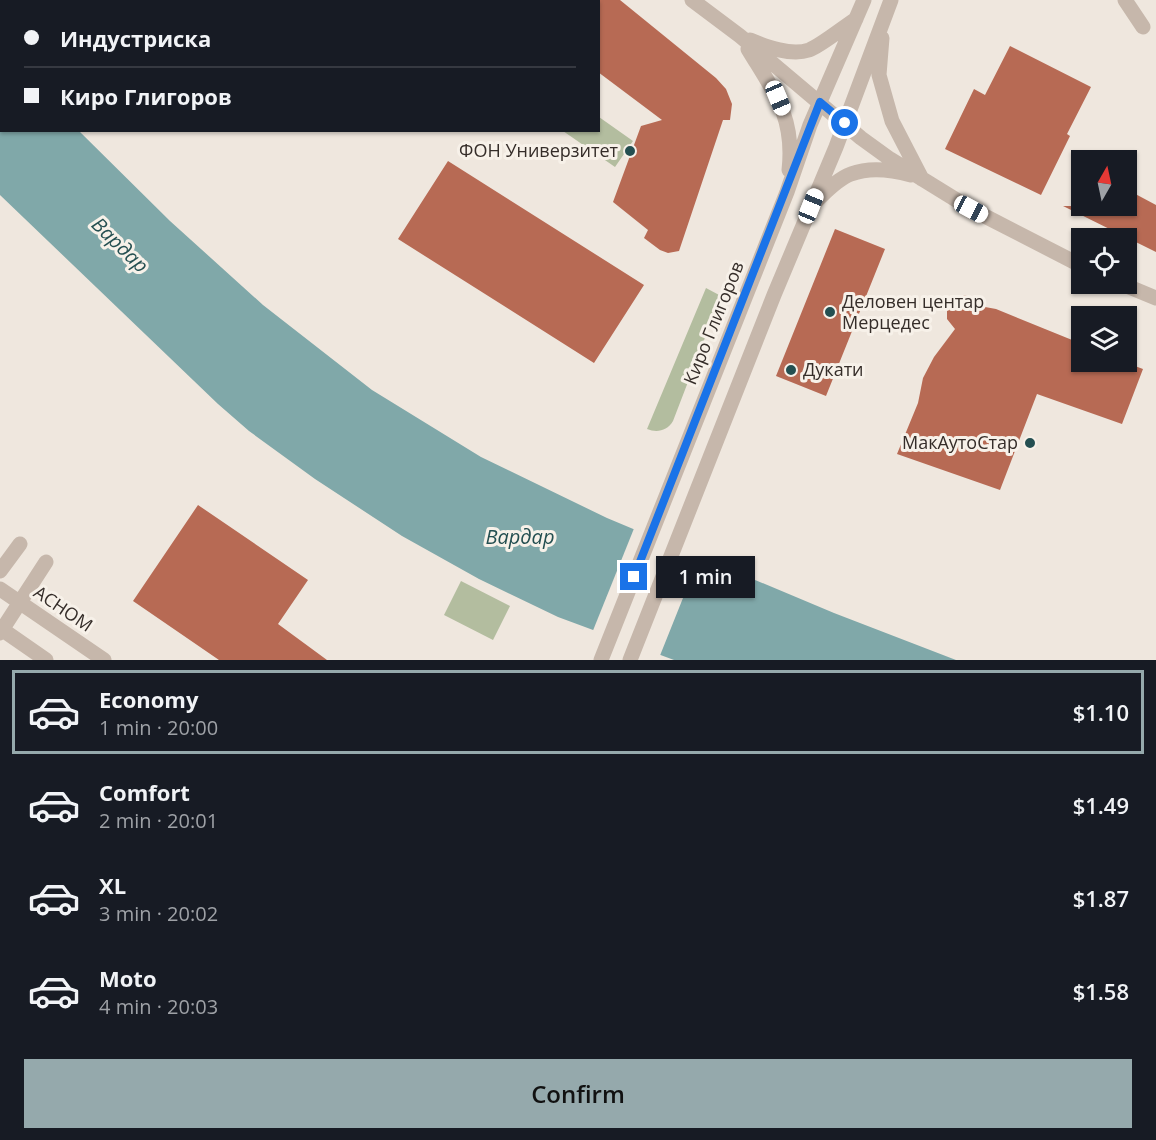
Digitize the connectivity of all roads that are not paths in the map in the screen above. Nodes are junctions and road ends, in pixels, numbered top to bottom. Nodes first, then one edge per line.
1 (692, 0) edge
2 (864, 0) edge
3 (1125, 0) edge
4 (888, 6) edge
5 (856, 19) junction
6 (1143, 27) dead end
7 (740, 36) junction
8 (820, 102) junction
9 (845, 123) junction
10 (922, 178) junction
11 (787, 192) junction
12 (811, 206) junction
13 (1071, 260) edge
14 (1137, 290) edge
15 (1156, 298) edge
16 (20, 544) dead end
17 (46, 562) dead end
18 (0, 571) edge
19 (0, 589) edge
20 (20, 603) junction
21 (1, 630) edge
22 (46, 660) edge
23 (104, 660) edge
24 (601, 660) edge
25 (630, 660) edge

1 - 7 street
2 - 5 street, Киро Глигоров
3 - 6 street
4 - 9 street
4 - 10 street
5 - 7 street
5 - 8 street, Киро Глигоров
7 - 8 street
7 - 11 street
8 - 9 street
8 - 11 street, Киро Глигоров
9 - 10 street
9 - 12 street
10 - 12 street
10 - 13 street
11 - 24 street, Киро Глигоров
12 - 25 street
14 - 15 street
16 - 18 street
17 - 20 street
19 - 20 street, АСНОМ
20 - 21 street
20 - 23 street, АСНОМ
21 - 22 street

